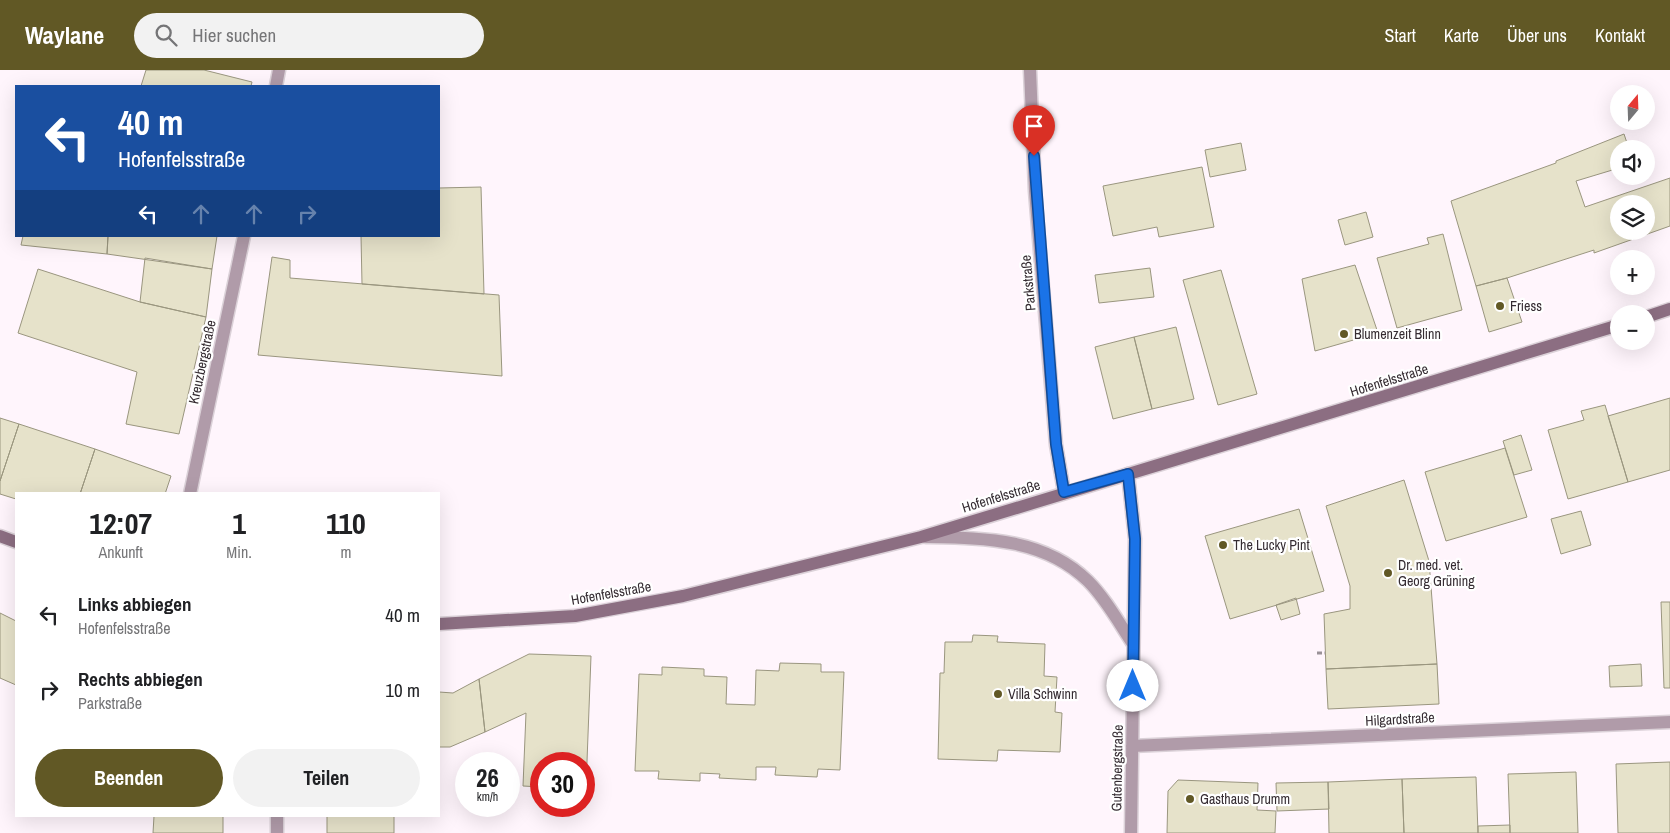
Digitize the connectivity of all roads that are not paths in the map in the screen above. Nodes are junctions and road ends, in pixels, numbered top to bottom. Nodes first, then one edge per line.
1 (279, 70) edge
2 (1030, 70) edge
3 (276, 85) edge
4 (244, 237) edge
5 (1670, 310) edge
6 (1655, 314) edge
7 (1610, 328) edge
8 (1128, 474) junction
9 (190, 492) edge
10 (1064, 492) junction
11 (0, 536) edge
12 (921, 537) junction
13 (15, 542) edge
14 (440, 624) edge
15 (1132, 644) junction
16 (1670, 722) edge
17 (1132, 746) junction
18 (277, 817) edge
19 (277, 833) edge
20 (1131, 833) edge

1 - 3 street
2 - 10 street, Parkstraße
4 - 9 street, Kreuzbergstraße
5 - 6 main road
7 - 8 main road, Hofenfelsstraße
8 - 10 main road, Hofenfelsstraße
8 - 15 street, Gutenbergstraße
10 - 12 main road, Hofenfelsstraße
11 - 13 main road
12 - 14 main road, Hofenfelsstraße
12 - 15 street
15 - 17 street, Gutenbergstraße
16 - 17 street, Hilgardstraße
17 - 20 street, Gutenbergstraße
18 - 19 street

